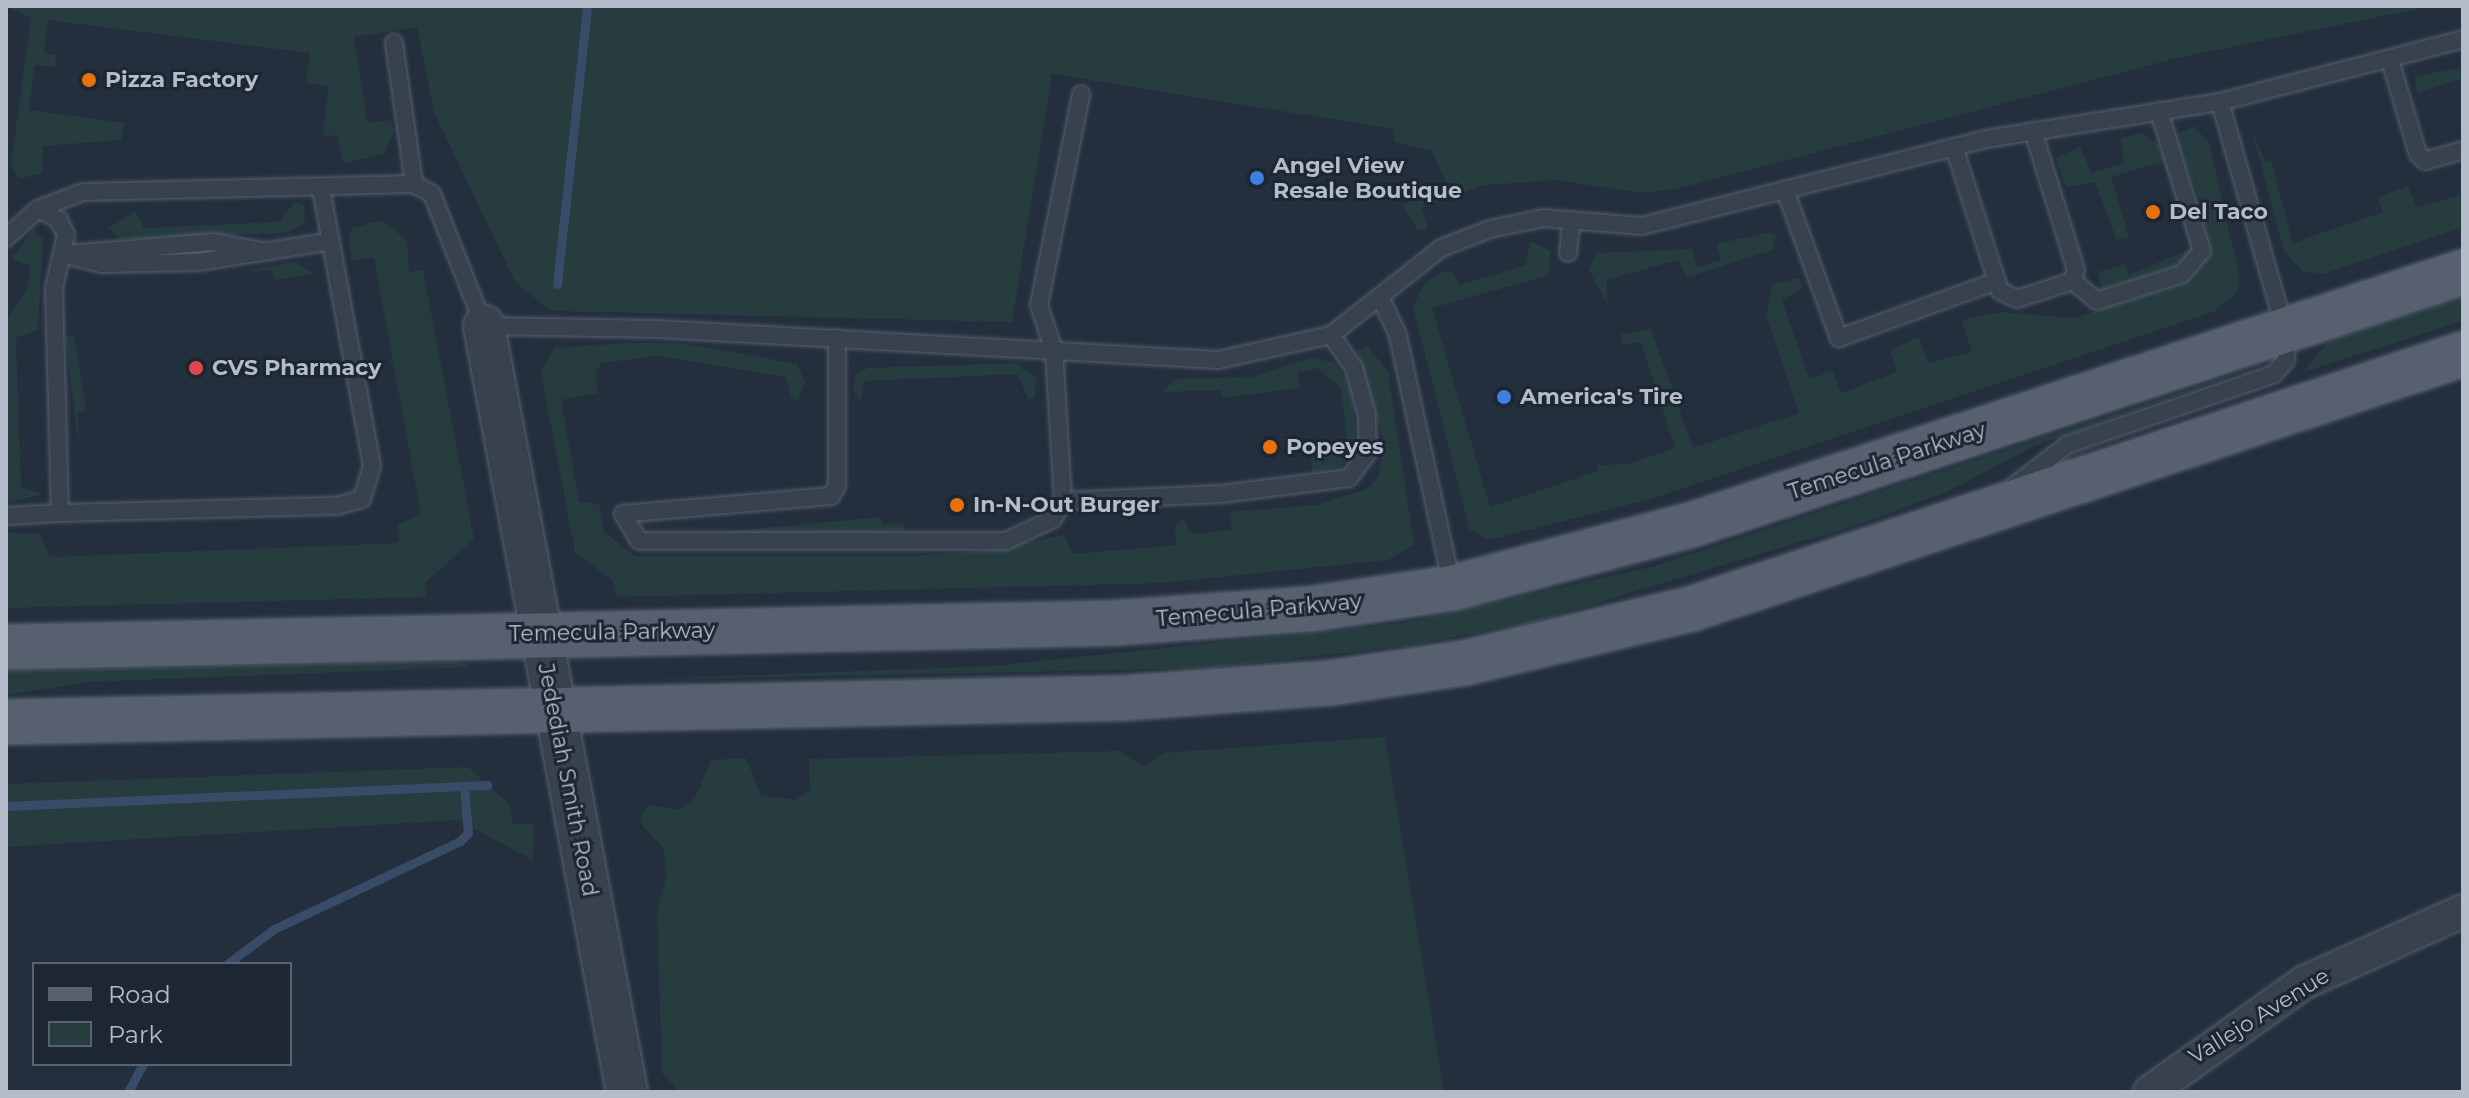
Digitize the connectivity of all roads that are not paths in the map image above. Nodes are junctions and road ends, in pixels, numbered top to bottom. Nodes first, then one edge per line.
1 (2463, 39) edge
2 (394, 43) dead end
3 (2390, 60) junction
4 (1081, 94) dead end
5 (2220, 102) junction
6 (2159, 111) junction
7 (2033, 131) junction
8 (1954, 147) junction
9 (2463, 150) edge
10 (414, 184) junction
11 (321, 187) junction
12 (1785, 190) junction
13 (38, 209) junction
14 (1571, 224) junction
15 (6, 238) edge
16 (327, 242) junction
17 (1568, 253) dead end
18 (66, 255) junction
19 (2463, 272) edge
20 (1997, 281) junction
21 (2073, 281) junction
22 (1382, 301) junction
23 (484, 326) junction
24 (2285, 330) junction
25 (1331, 335) junction
26 (837, 338) junction
27 (1054, 351) junction
28 (2463, 354) edge
29 (1063, 501) junction
30 (60, 513) junction
31 (1984, 513) junction
32 (6, 516) edge
33 (1452, 588) junction
34 (541, 633) junction
35 (6, 647) edge
36 (554, 708) junction
37 (6, 722) edge
38 (2463, 911) edge
39 (627, 1092) edge
40 (2150, 1092) edge

1 - 3 lane
2 - 10 lane
3 - 5 lane
3 - 9 lane
4 - 27 lane
5 - 6 lane
5 - 24 lane
6 - 7 lane
6 - 21 lane
7 - 8 lane
7 - 21 lane
8 - 12 lane
8 - 20 lane
10 - 11 lane
10 - 23 lane
11 - 13 lane
11 - 16 lane
12 - 14 lane
12 - 20 lane
13 - 15 lane
13 - 18 lane
14 - 17 lane
14 - 22 lane
16 - 18 lane
16 - 30 lane
18 - 30 lane
19 - 24 main road, Temecula Parkway
20 - 21 lane
22 - 25 lane
22 - 33 lane
23 - 26 lane
23 - 34 street, Jedediah Smith Road
24 - 31 lane
24 - 33 main road, Temecula Parkway
25 - 27 lane
25 - 29 lane
26 - 27 lane
26 - 29 lane
27 - 29 lane
28 - 31 main road
30 - 32 lane
31 - 36 main road
33 - 34 main road, Temecula Parkway
34 - 35 main road, Temecula Parkway
34 - 36 street, Jedediah Smith Road
36 - 37 main road
36 - 39 street, Jedediah Smith Road
38 - 40 street, Vallejo Avenue

